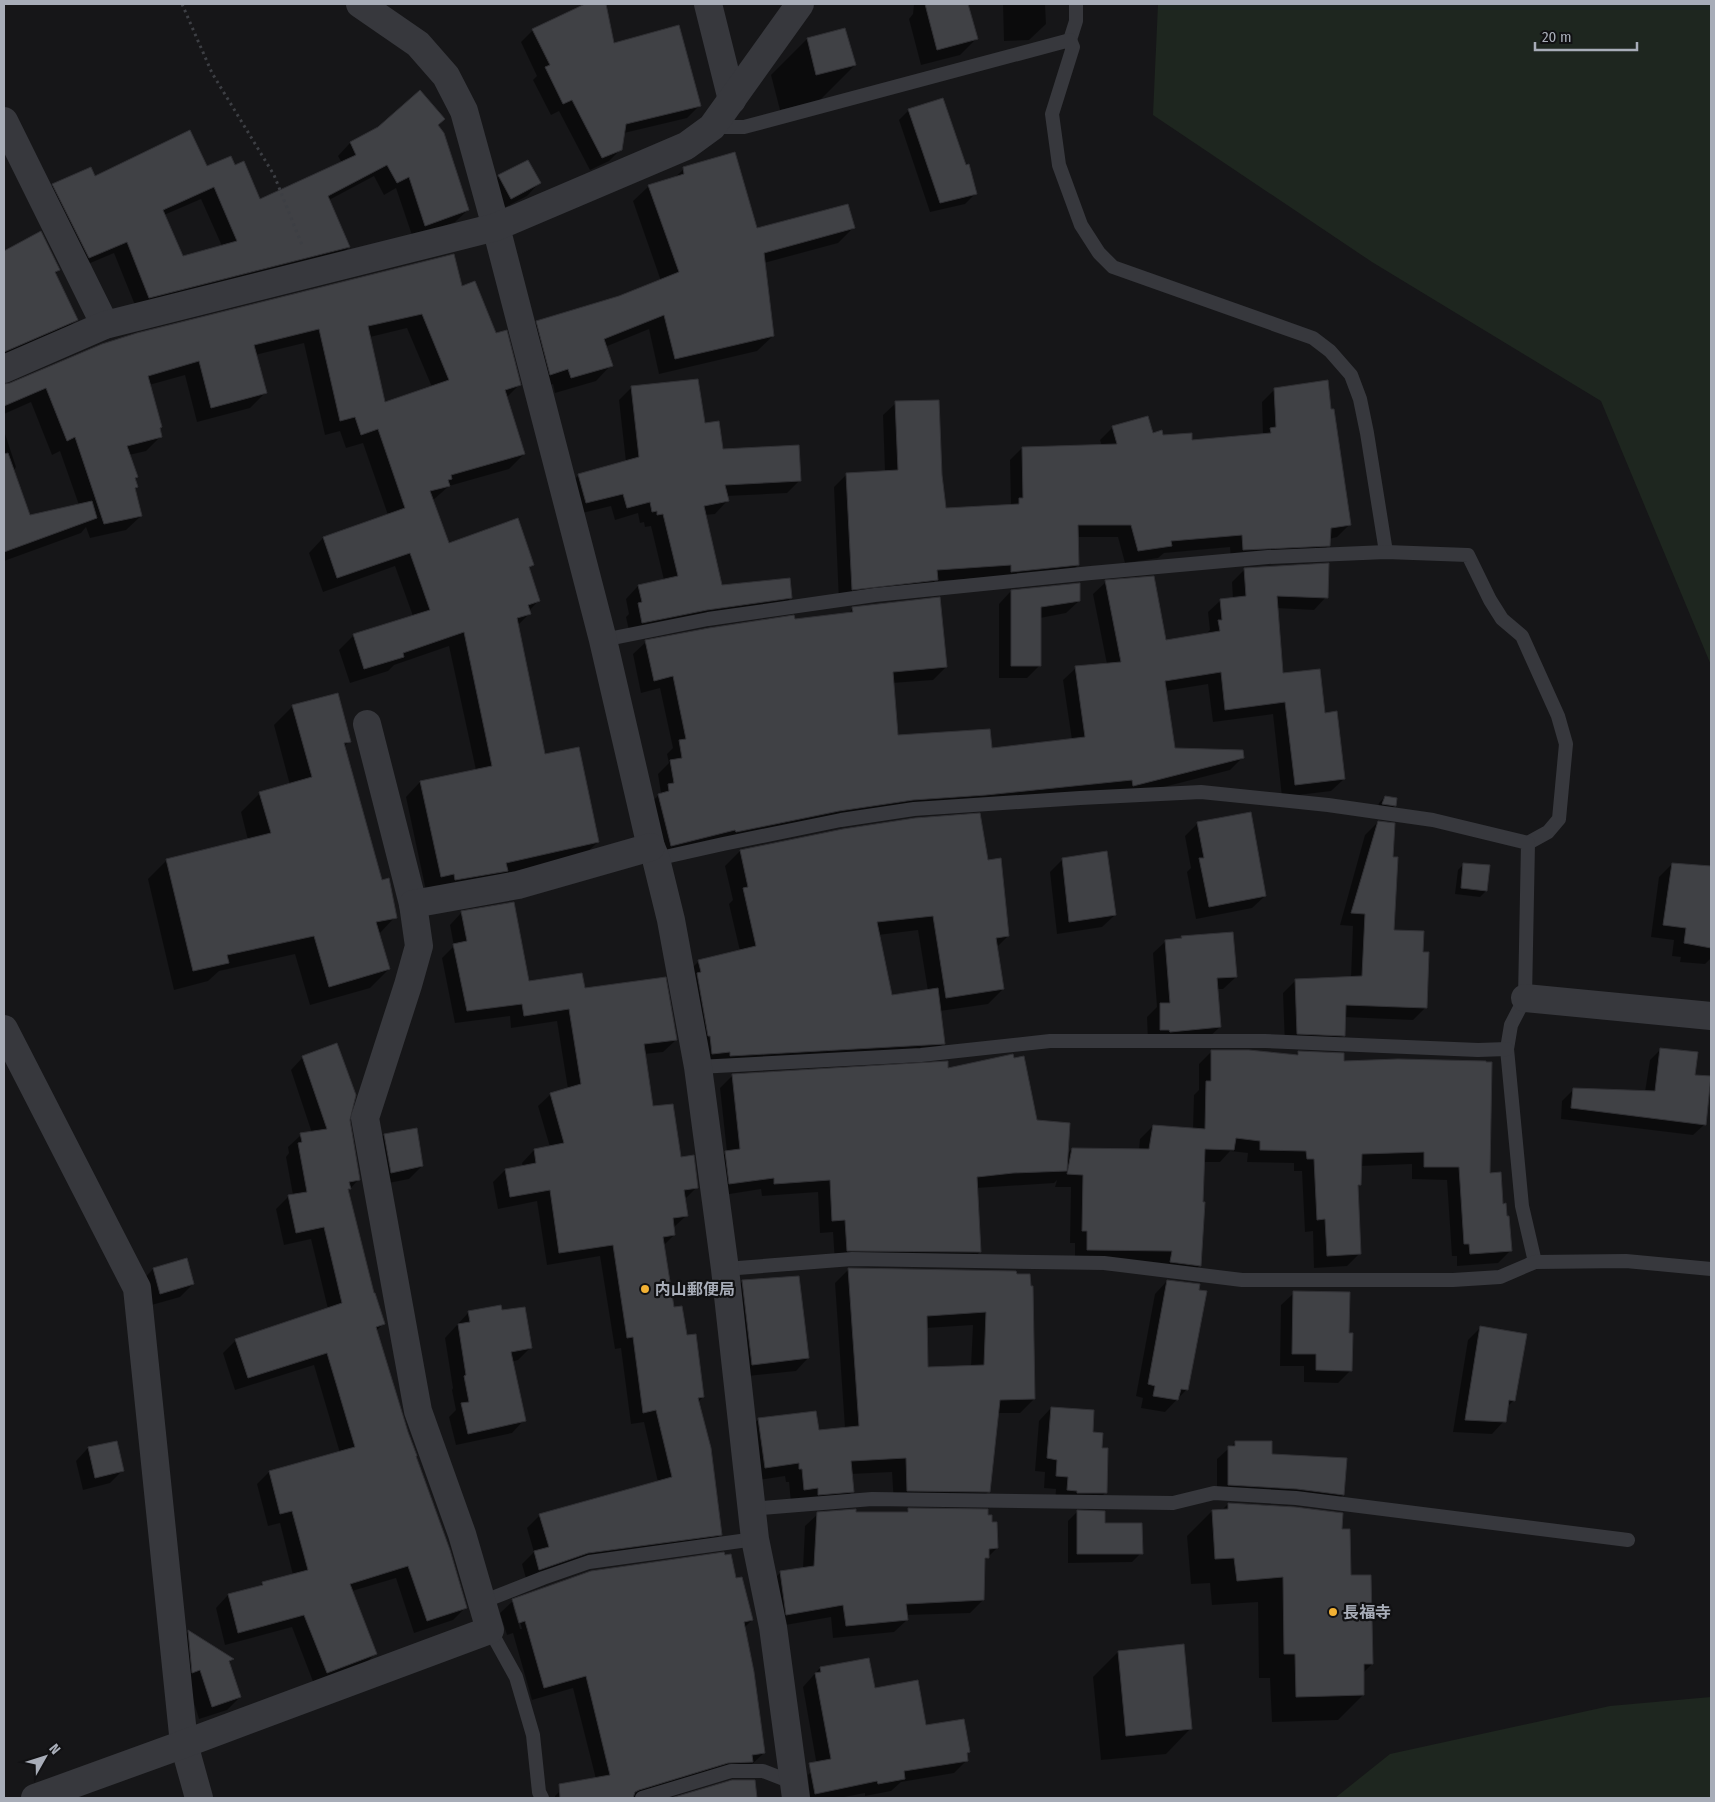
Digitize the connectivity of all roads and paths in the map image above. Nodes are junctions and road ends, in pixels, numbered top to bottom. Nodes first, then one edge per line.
1 (182, 4) edge
2 (360, 4) edge
3 (708, 4) edge
4 (800, 4) edge
5 (1076, 4) edge
6 (1070, 40) junction
7 (732, 100) junction
8 (4, 121) edge
9 (712, 127) junction
10 (496, 227) junction
11 (314, 273) junction
12 (105, 325) junction
13 (4, 369) edge
14 (1386, 552) junction
15 (603, 640) junction
16 (367, 724) dead end
17 (1528, 843) junction
18 (654, 853) junction
19 (413, 904) junction
20 (1525, 998) junction
21 (1711, 1016) edge
22 (4, 1029) edge
23 (1507, 1049) junction
24 (698, 1067) junction
25 (1535, 1262) junction
26 (725, 1269) junction
27 (1711, 1269) edge
28 (751, 1509) junction
29 (754, 1539) junction
30 (1628, 1540) dead end
31 (482, 1602) junction
32 (490, 1630) junction
33 (184, 1744) junction
34 (795, 1791) edge
35 (35, 1798) edge
36 (199, 1798) edge
37 (542, 1798) edge
38 (642, 1798) edge

1 - 11 path
2 - 10 street
3 - 7 street
4 - 7 street
5 - 6 lane
6 - 9 lane
6 - 14 lane
7 - 9 street
8 - 12 street
9 - 10 street
10 - 11 street
10 - 15 street
11 - 12 street
12 - 13 street
14 - 15 lane
14 - 17 lane
15 - 18 street
16 - 19 street
17 - 18 lane
17 - 20 lane
18 - 19 street
18 - 24 street
19 - 31 street
20 - 21 street
20 - 23 lane
22 - 33 street
23 - 24 lane
23 - 25 lane
24 - 26 street
25 - 26 lane
25 - 27 lane
26 - 28 street
28 - 29 street
28 - 30 lane
29 - 31 lane
29 - 34 street
31 - 32 street
32 - 33 street
32 - 37 lane
33 - 35 street
33 - 36 street
34 - 38 lane

